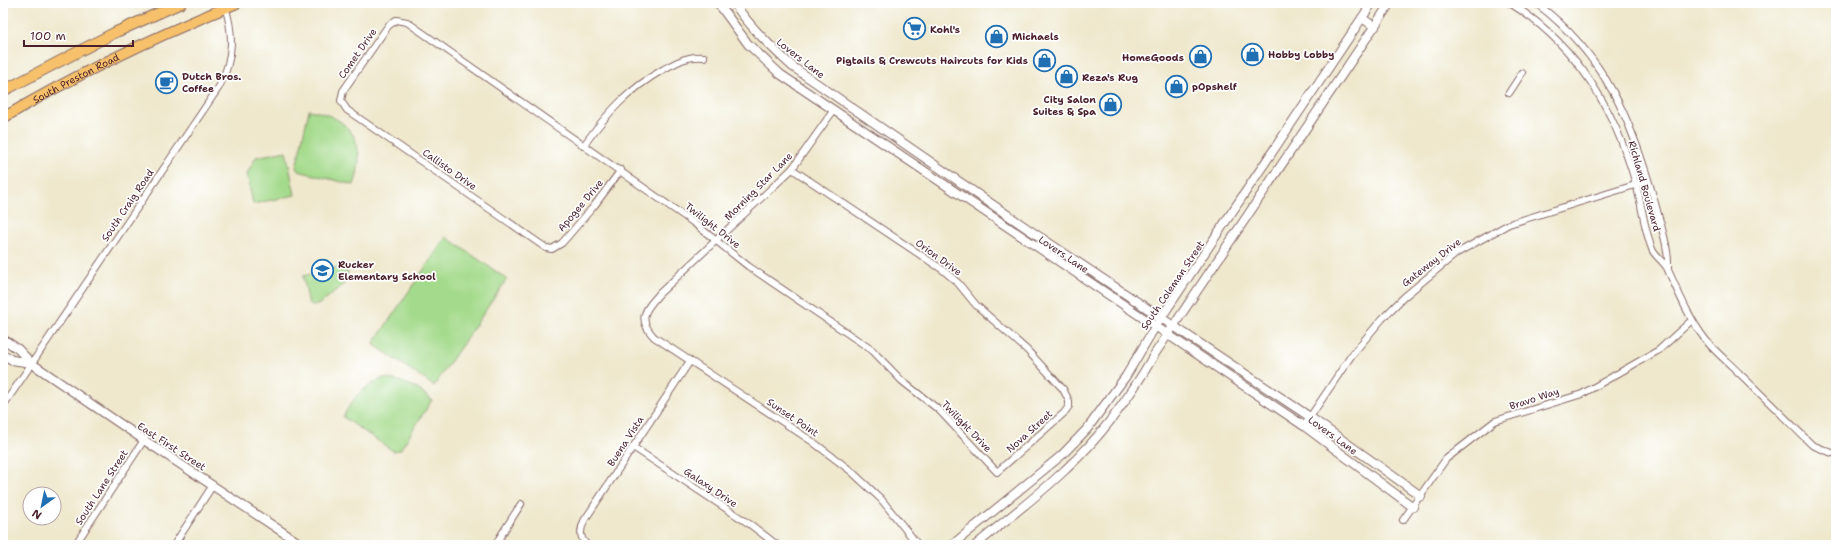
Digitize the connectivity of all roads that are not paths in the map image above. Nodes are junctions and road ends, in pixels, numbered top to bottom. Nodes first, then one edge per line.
1 (181, 3) edge
2 (237, 3) edge
3 (718, 3) edge
4 (734, 3) edge
5 (1372, 3) edge
6 (1390, 3) edge
7 (1510, 3) edge
8 (1536, 3) edge
9 (224, 5) edge
10 (1362, 18) junction
11 (396, 20) joint
12 (1356, 27) junction
13 (1375, 27) junction
14 (1369, 36) junction
15 (704, 57) dead end
16 (1522, 72) dead end
17 (3, 91) edge
18 (1509, 93) dead end
19 (841, 100) junction
20 (341, 101) joint
21 (833, 111) junction
22 (3, 118) edge
23 (584, 145) junction
24 (792, 169) junction
25 (621, 170) junction
26 (1260, 171) junction
27 (1254, 180) junction
28 (1272, 180) junction
29 (1648, 181) junction
30 (1636, 184) junction
31 (1266, 189) junction
32 (1028, 229) junction
33 (1023, 237) junction
34 (717, 240) junction
35 (552, 249) joint
36 (1668, 268) junction
37 (1162, 318) junction
38 (1692, 320) junction
39 (644, 321) joint
40 (1174, 326) junction
41 (1156, 328) junction
42 (1168, 336) junction
43 (3, 339) edge
44 (3, 354) edge
45 (690, 360) junction
46 (31, 363) junction
47 (1069, 401) joint
48 (3, 406) edge
49 (1310, 417) junction
50 (1304, 426) junction
51 (144, 440) junction
52 (634, 447) junction
53 (1832, 453) dead end
54 (997, 472) joint
55 (213, 486) junction
56 (1421, 496) junction
57 (521, 504) dead end
58 (1413, 506) junction
59 (1403, 520) dead end
60 (75, 545) edge
61 (174, 545) edge
62 (302, 545) edge
63 (495, 545) edge
64 (588, 545) edge
65 (777, 545) edge
66 (918, 545) edge
67 (952, 545) edge
68 (976, 545) edge

1 - 17 main road
2 - 9 main road, South Preston Road
3 - 21 street, Lovers Lane
4 - 19 street, Lovers Lane
5 - 10 street, South Coleman Street
6 - 13 street
7 - 30 street, Richland Boulevard
8 - 29 street, Richland Boulevard
9 - 22 main road, South Preston Road
9 - 46 street, South Craig Road
10 - 12 street, South Coleman Street
10 - 13 street
11 - 20 street, Comet Drive
11 - 23 street, Twilight Drive
12 - 14 street
12 - 26 street, South Coleman Street
13 - 14 street
14 - 28 street
15 - 23 street
16 - 18 street
19 - 21 street
19 - 32 street, Lovers Lane
20 - 35 street, Callisto Drive
21 - 24 street, Morning Star Lane
21 - 33 street, Lovers Lane
23 - 25 street, Twilight Drive
24 - 34 street, Morning Star Lane
24 - 47 street, Orion Drive
25 - 34 street, Twilight Drive
25 - 35 street, Apogee Drive
26 - 27 street, South Coleman Street
26 - 28 street
27 - 31 street
27 - 37 street, South Coleman Street
28 - 31 street
29 - 30 street, Gateway Drive
29 - 36 street, Richland Boulevard
30 - 36 street, Richland Boulevard
30 - 49 street, Gateway Drive
31 - 40 street
32 - 33 street
32 - 37 street, Lovers Lane
33 - 41 street, Lovers Lane
34 - 39 street, Morning Star Lane
34 - 54 street, Twilight Drive
36 - 38 street, Richland Boulevard
37 - 40 street, Lovers Lane
37 - 41 street, South Coleman Street
38 - 53 street, Richland Boulevard
38 - 56 street, Bravo Way
39 - 45 street, Sunset Point
40 - 42 street
40 - 49 street, Lovers Lane
41 - 42 street, Lovers Lane
41 - 67 street, South Coleman Street
42 - 50 street, Lovers Lane
42 - 68 street
43 - 46 street, East First Street
44 - 46 street, East First Street
45 - 52 street, Buena Vista
45 - 66 street, Sunset Point
46 - 48 street, South Craig Road
46 - 51 street, East First Street
47 - 54 street, Nova Street
49 - 50 street, Gateway Drive
49 - 56 street, Lovers Lane
50 - 58 street, Lovers Lane
51 - 55 street, East First Street
51 - 60 street, South Lane Street
52 - 64 street, Buena Vista
52 - 65 street, Galaxy Drive
55 - 61 street
55 - 62 street, East First Street
56 - 58 street, Bravo Way
57 - 63 street
58 - 59 street, Bravo Way

